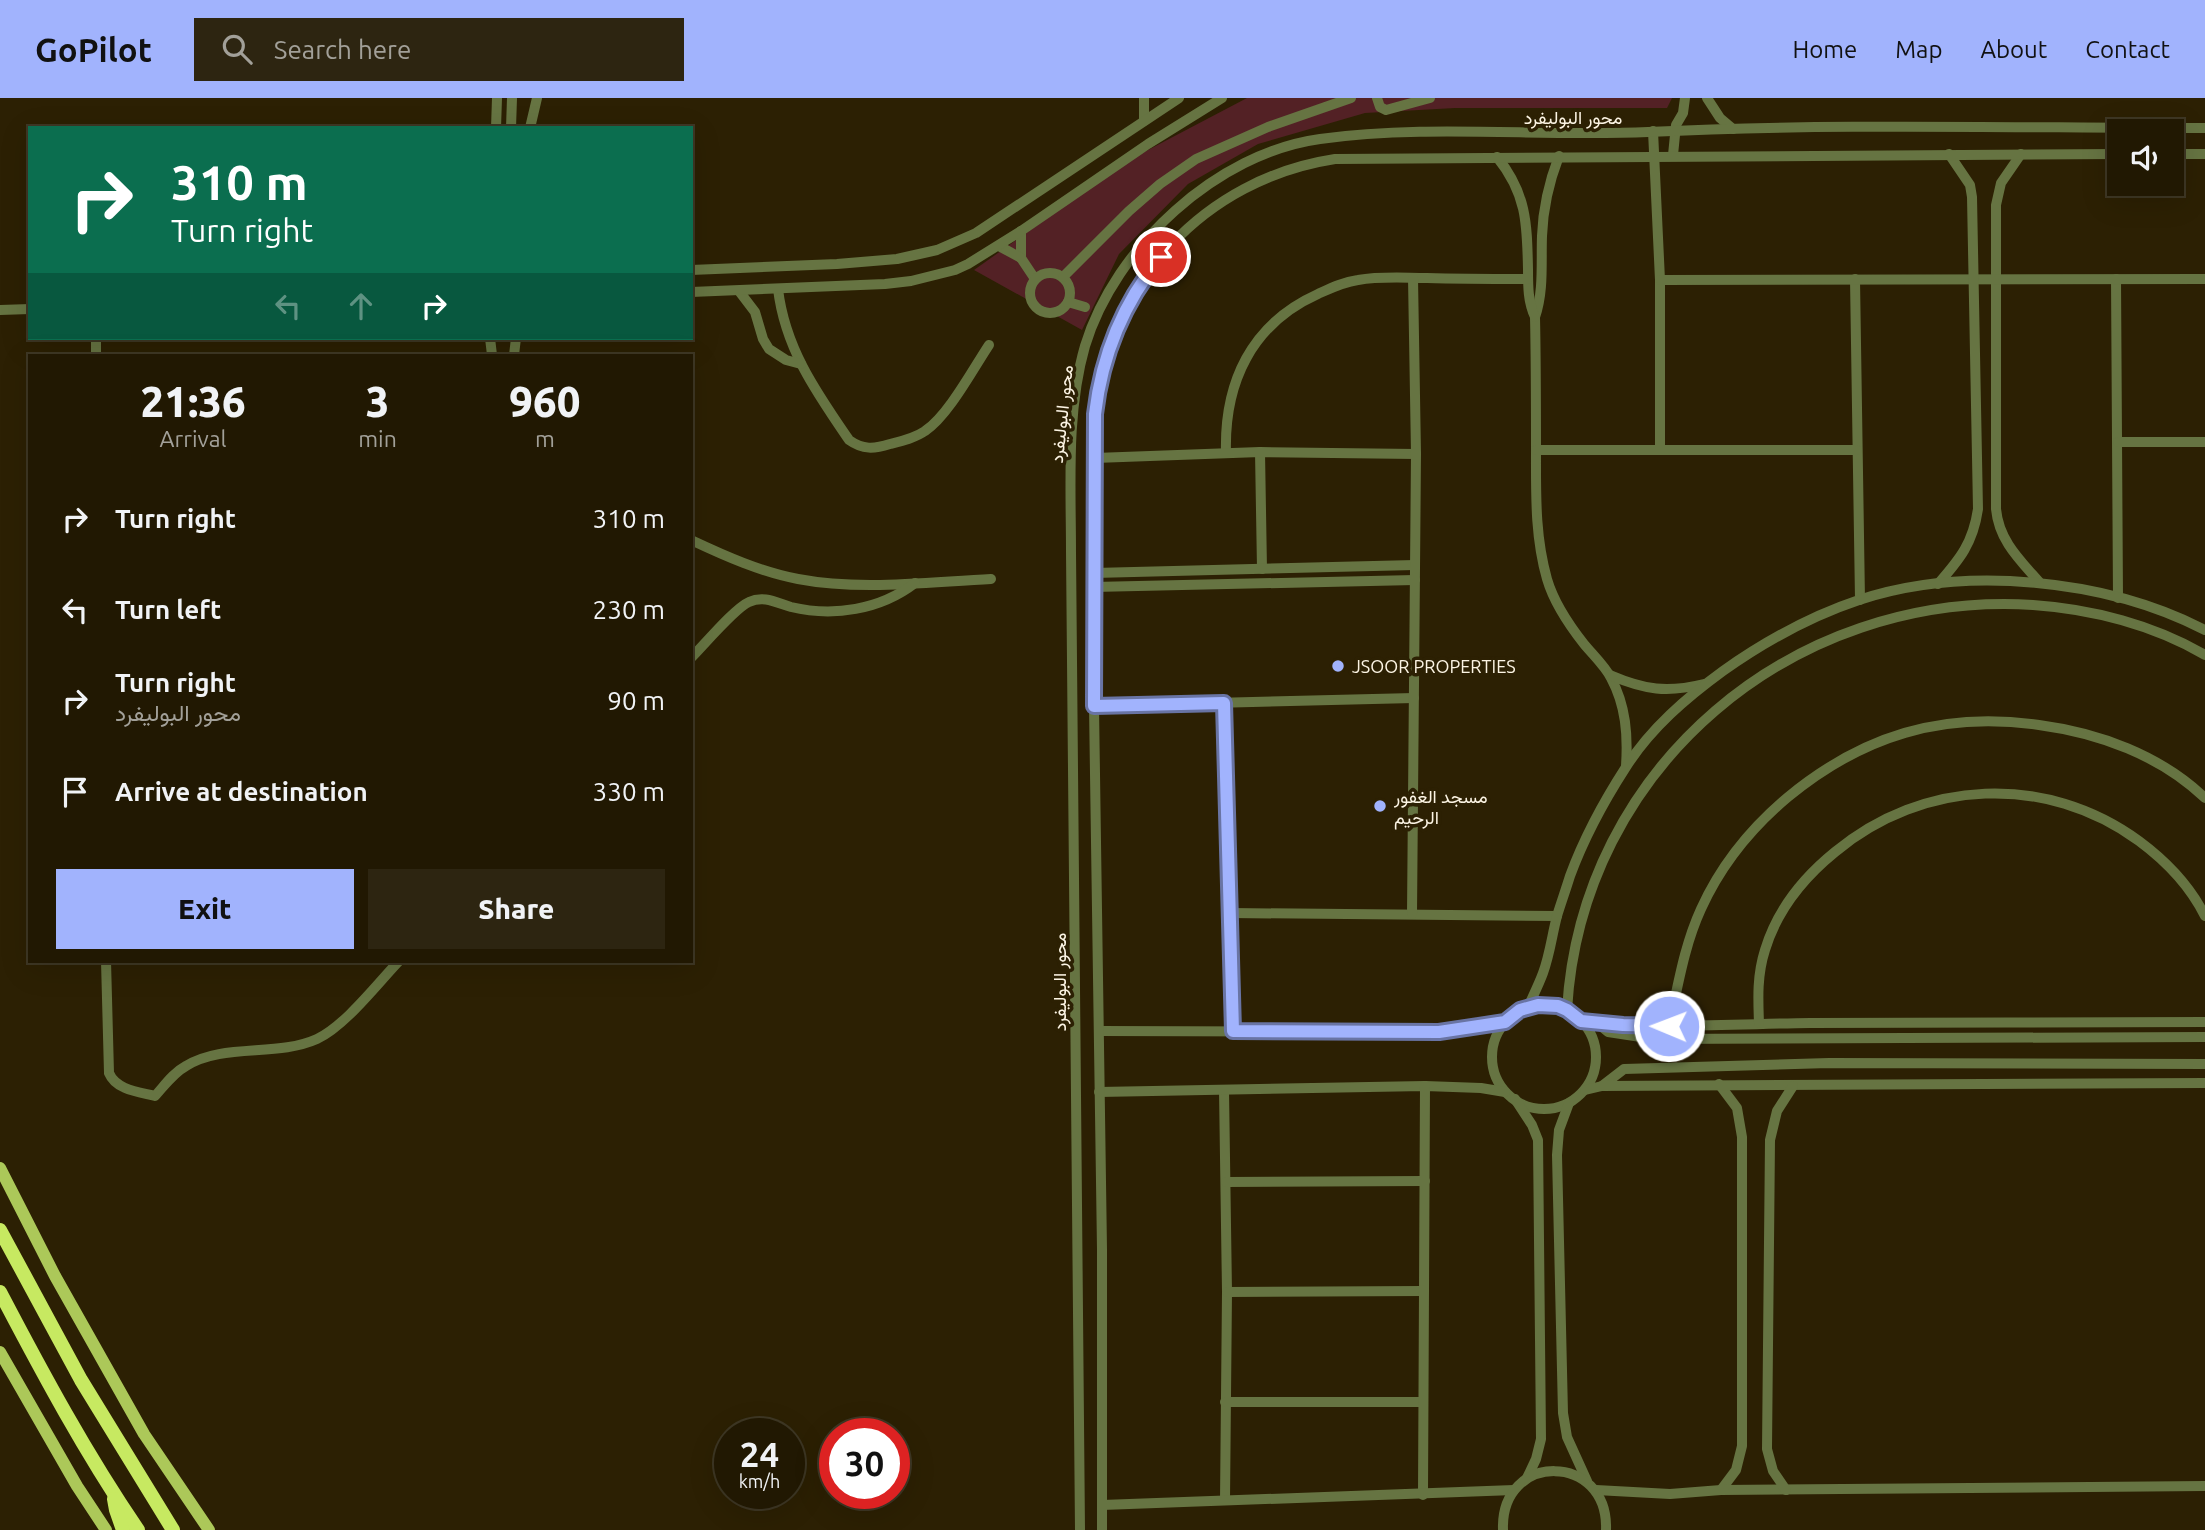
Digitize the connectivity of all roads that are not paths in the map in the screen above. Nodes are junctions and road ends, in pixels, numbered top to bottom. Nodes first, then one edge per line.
1 (497, 98) edge
2 (512, 98) edge
3 (537, 98) edge
4 (1144, 98) edge
5 (1222, 98) edge
6 (1351, 98) edge
7 (1377, 98) edge
8 (1430, 98) edge
9 (1685, 98) edge
10 (1707, 98) edge
11 (1171, 99) edge
12 (1144, 121) junction
13 (496, 126) edge
14 (511, 126) edge
15 (530, 126) edge
16 (2205, 128) edge
17 (1733, 129) junction
18 (1653, 131) junction
19 (1675, 131) junction
20 (1950, 154) junction
21 (2021, 154) junction
22 (2107, 154) edge
23 (2184, 154) edge
24 (2205, 154) edge
25 (1673, 155) junction
26 (1559, 156) junction
27 (1654, 156) junction
28 (1497, 157) junction
29 (1021, 231) junction
30 (999, 246) junction
31 (1021, 258) junction
32 (693, 270) edge
33 (1063, 277) junction
34 (1413, 278) junction
35 (1035, 279) junction
36 (1528, 279) junction
37 (1855, 279) junction
38 (1974, 279) junction
39 (1997, 279) junction
40 (2116, 279) junction
41 (2205, 279) edge
42 (1660, 280) junction
43 (778, 289) junction
44 (739, 290) junction
45 (693, 292) edge
46 (1068, 302) junction
47 (1086, 307) dead end
48 (28, 309) edge
49 (0, 310) edge
50 (1535, 317) junction
51 (989, 345) dead end
52 (801, 364) junction
53 (2118, 442) junction
54 (2205, 442) edge
55 (1536, 450) junction
56 (1660, 450) junction
57 (1857, 450) junction
58 (1260, 452) junction
59 (1226, 453) junction
60 (1416, 454) junction
61 (1095, 458) junction
62 (693, 542) edge
63 (1415, 565) junction
64 (1262, 569) junction
65 (1094, 573) junction
66 (991, 579) dead end
67 (1415, 580) junction
68 (916, 582) junction
69 (2040, 583) junction
70 (1938, 584) junction
71 (1093, 587) junction
72 (2118, 598) junction
73 (1860, 600) junction
74 (2205, 630) edge
75 (2205, 655) edge
76 (693, 657) edge
77 (1610, 675) junction
78 (1707, 683) junction
79 (1414, 698) junction
80 (1224, 703) junction
81 (1094, 706) junction
82 (1626, 767) junction
83 (2205, 798) edge
84 (1231, 912) junction
85 (1412, 914) junction
86 (1557, 916) junction
87 (2205, 916) edge
88 (106, 963) edge
89 (397, 963) edge
90 (1528, 1007) junction
91 (1567, 1010) junction
92 (1581, 1021) junction
93 (1505, 1022) junction
94 (1597, 1022) junction
95 (2205, 1022) edge
96 (1759, 1023) junction
97 (1669, 1026) junction
98 (1099, 1031) junction
99 (1233, 1031) junction
100 (2205, 1037) edge
101 (2205, 1064) edge
102 (1719, 1084) junction
103 (2203, 1084) edge
104 (1425, 1086) junction
105 (1602, 1086) junction
106 (1793, 1086) junction
107 (1224, 1090) junction
108 (1585, 1090) junction
109 (1505, 1092) junction
110 (1100, 1093) junction
111 (1515, 1099) junction
112 (1569, 1103) junction
113 (0, 1168) edge
114 (1425, 1181) junction
115 (1226, 1182) junction
116 (0, 1230) edge
117 (1424, 1291) junction
118 (0, 1292) edge
119 (1227, 1293) junction
120 (0, 1352) edge
121 (1225, 1402) junction
122 (1423, 1402) junction
123 (1527, 1478) junction
124 (1587, 1481) junction
125 (2203, 1484) edge
126 (1514, 1490) junction
127 (1596, 1490) junction
128 (1721, 1490) junction
129 (1786, 1490) junction
130 (1423, 1494) junction
131 (114, 1495) junction
132 (1225, 1500) junction
133 (1102, 1505) junction
134 (106, 1530) edge
135 (122, 1530) edge
136 (138, 1530) edge
137 (173, 1530) edge
138 (209, 1530) edge
139 (1080, 1530) edge
140 (1102, 1530) edge
141 (1503, 1530) edge
142 (1606, 1530) edge

1 - 13 street
2 - 14 street
3 - 15 street
4 - 12 street
5 - 29 street
6 - 33 street
7 - 8 street
9 - 19 street
10 - 17 street
11 - 12 street
12 - 32 street
16 - 17 street, محور البوليفرد
17 - 19 street, محور البوليفرد
18 - 19 street, محور البوليفرد
18 - 27 street
18 - 139 street, محور البوليفرد
19 - 25 street
20 - 21 street, محور البوليفرد
20 - 25 street, محور البوليفرد
20 - 38 street
21 - 22 street, محور البوليفرد
21 - 39 street
23 - 24 street
25 - 27 street, محور البوليفرد
26 - 27 street, محور البوليفرد
26 - 28 street, محور البوليفرد
26 - 50 street
27 - 42 street
28 - 36 street
28 - 61 street, محور البوليفرد
29 - 30 street
29 - 31 street
30 - 31 street
30 - 43 street
31 - 35 street
33 - 35 street
33 - 46 street
34 - 36 street
34 - 59 street
34 - 60 street
35 - 46 street
36 - 50 street
37 - 38 street
37 - 42 street
37 - 57 street
38 - 39 street
38 - 70 street
39 - 40 street
39 - 69 street
40 - 41 street
40 - 53 street
42 - 56 street
43 - 44 street
43 - 52 street
44 - 45 street
44 - 52 street
46 - 47 street
48 - 49 street
50 - 55 street
51 - 52 street
53 - 54 street
53 - 72 street
55 - 56 street
55 - 77 street
56 - 57 street
57 - 73 street
58 - 59 street
58 - 60 street
58 - 64 street
59 - 61 street
60 - 63 street
61 - 65 street, محور البوليفرد
62 - 68 street
63 - 64 street
63 - 67 street
64 - 65 street
65 - 71 street, محور البوليفرد
66 - 68 street
67 - 71 street
67 - 79 street
68 - 76 street
69 - 70 street
69 - 72 street
70 - 73 street
71 - 81 street, محور البوليفرد
72 - 74 street
73 - 78 street
75 - 91 street
77 - 78 street
77 - 82 street
78 - 82 street
79 - 80 street
79 - 85 street
80 - 81 street
80 - 84 street
81 - 98 street, محور البوليفرد
82 - 86 street
83 - 97 street
84 - 85 street
84 - 99 street
85 - 86 street
86 - 90 street
87 - 96 street
88 - 89 street
90 - 91 street
90 - 93 street
91 - 92 street
92 - 94 street
92 - 108 street
93 - 99 street
93 - 109 street
94 - 97 street
94 - 100 street
95 - 96 street
96 - 97 street
98 - 99 street
98 - 110 street, محور البوليفرد
101 - 105 street
102 - 105 street
102 - 106 street
102 - 128 street
103 - 106 street
104 - 107 street
104 - 109 street
104 - 114 street
105 - 108 street
106 - 129 street
107 - 110 street
107 - 115 street
108 - 112 street
109 - 111 street
110 - 133 street, محور البوليفرد
111 - 112 street
111 - 123 street
112 - 124 street
113 - 138 main road
114 - 115 street
114 - 117 street
115 - 119 street
116 - 137 highway
117 - 119 street
117 - 122 street
118 - 131 highway
119 - 121 street
120 - 134 main road
121 - 122 street
121 - 132 street
122 - 130 street
123 - 124 street
123 - 126 street
124 - 127 street
125 - 129 street
126 - 130 street
126 - 141 street
127 - 128 street
127 - 142 street
128 - 129 street
130 - 132 street
131 - 135 highway
131 - 136 highway
132 - 133 street
133 - 140 street, محور البوليفرد

